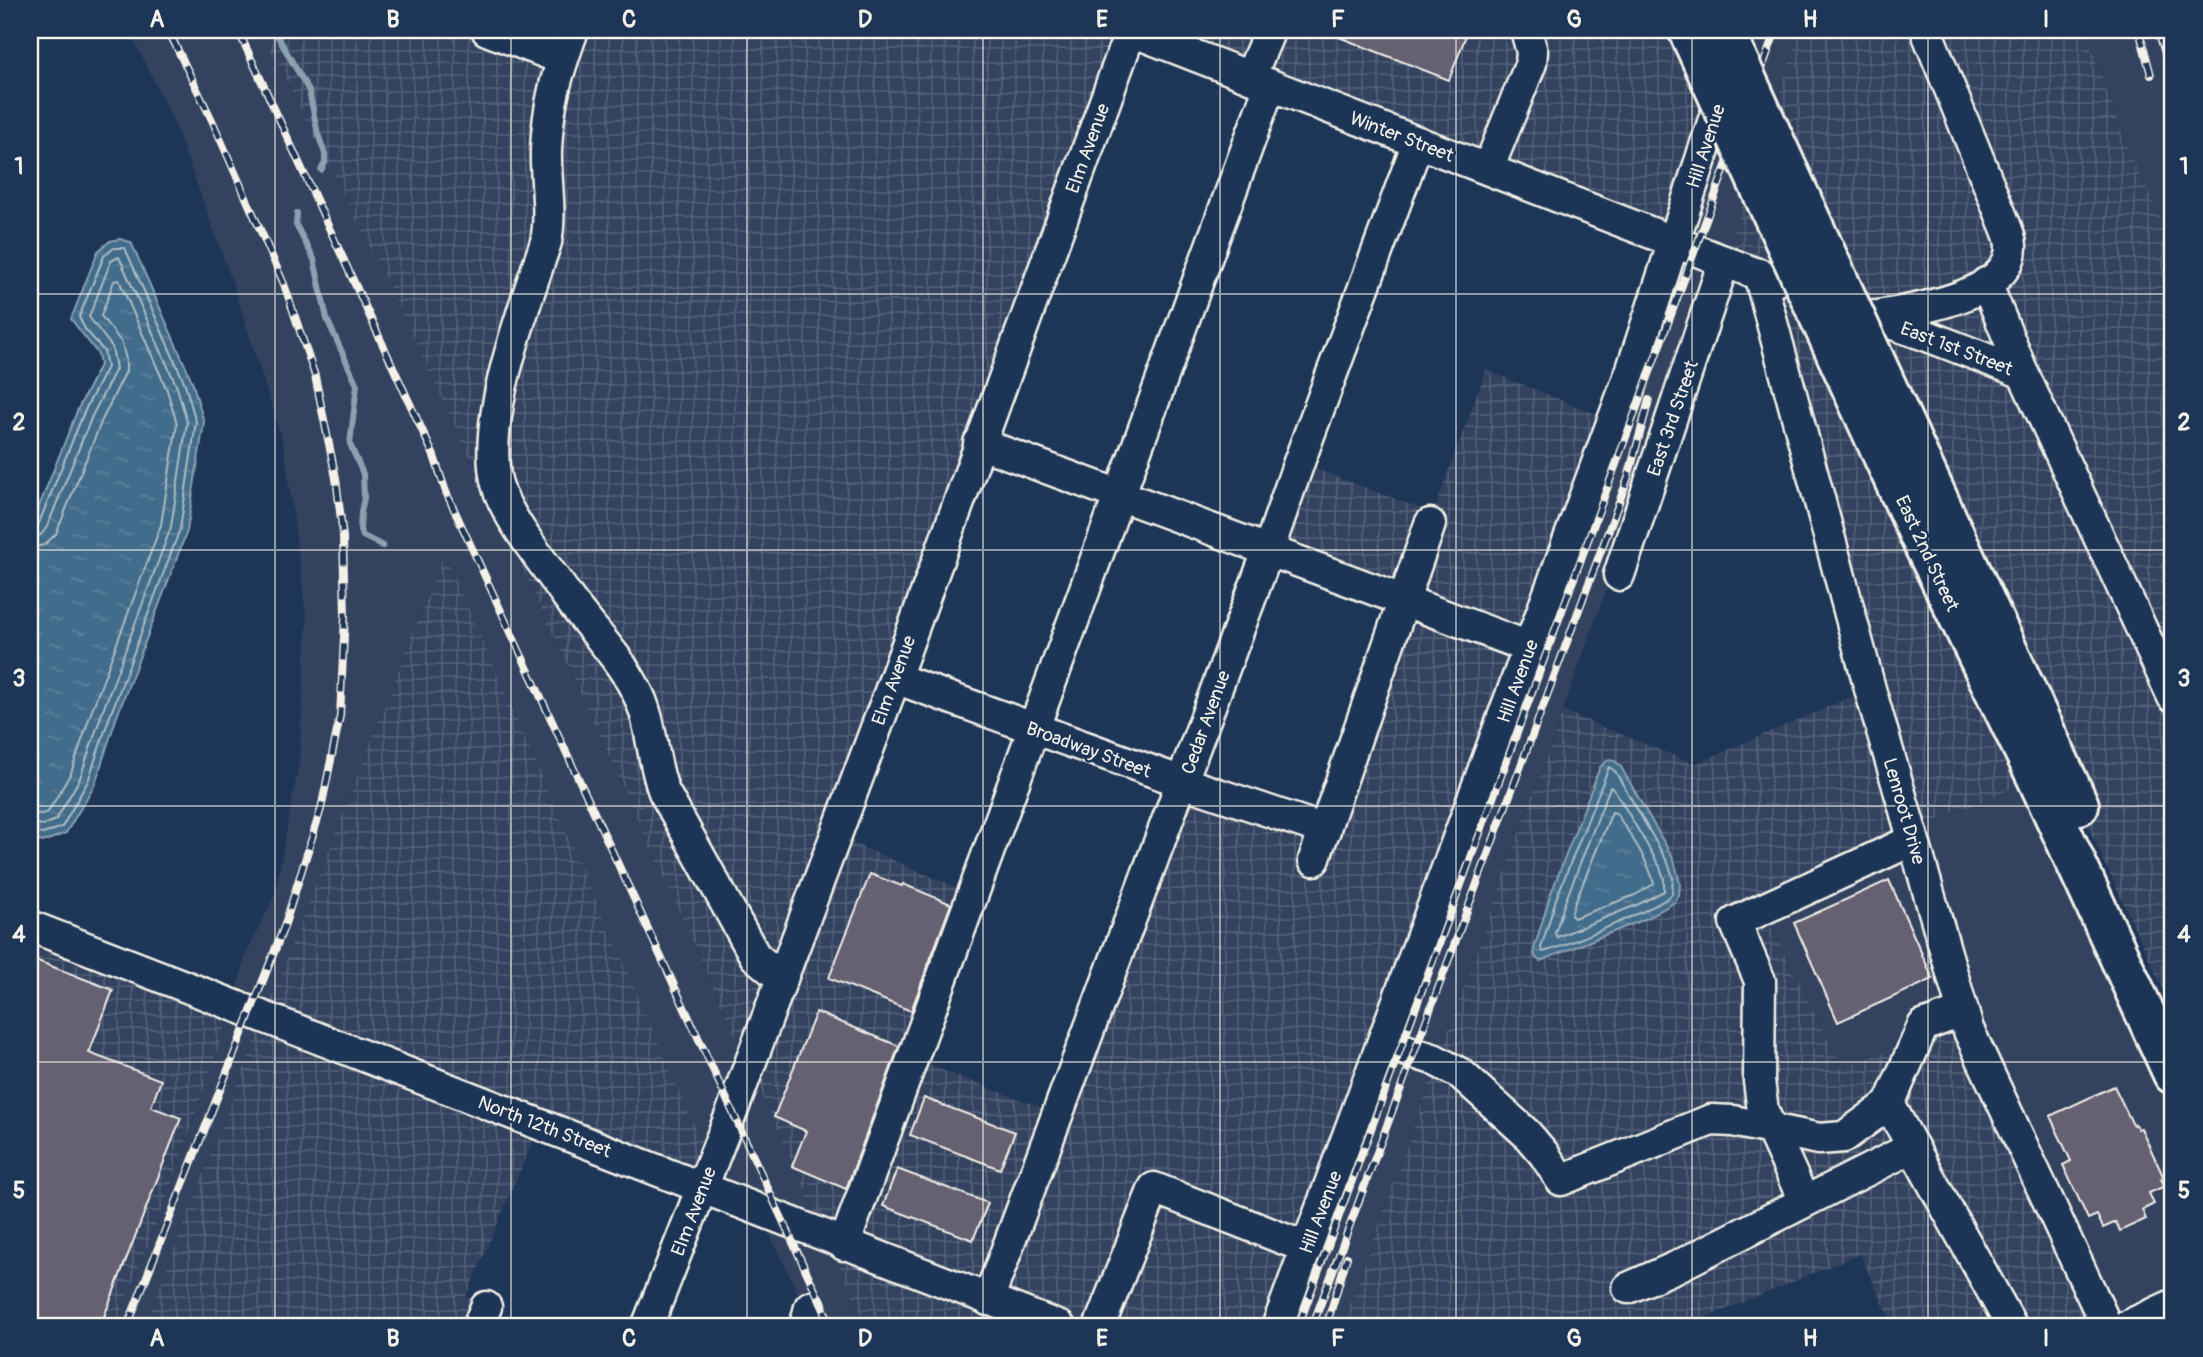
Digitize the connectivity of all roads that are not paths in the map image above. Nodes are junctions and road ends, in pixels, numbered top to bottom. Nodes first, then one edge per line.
1 (487, 30) edge
2 (573, 30) edge
3 (1130, 30) edge
4 (1270, 30) edge
5 (1526, 30) edge
6 (1688, 30) edge
7 (1724, 30) edge
8 (1745, 30) edge
9 (1926, 30) edge
10 (562, 59) junction
11 (1260, 81) junction
12 (1418, 142) junction
13 (1488, 169) junction
14 (1674, 242) junction
15 (1724, 261) junction
16 (1759, 274) junction
17 (1986, 283) junction
18 (1874, 317) junction
19 (2023, 373) junction
20 (979, 443) junction
21 (1120, 494) junction
22 (1430, 523) dead end
23 (1939, 541) junction
24 (1268, 551) junction
25 (1619, 575) dead end
26 (1404, 600) junction
27 (1529, 647) junction
28 (895, 678) junction
29 (2173, 697) edge
30 (1035, 729) junction
31 (1182, 782) junction
32 (1325, 830) junction
33 (1913, 840) junction
34 (1314, 860) dead end
35 (30, 926) edge
36 (782, 979) junction
37 (1963, 1011) junction
38 (2173, 1011) edge
39 (1384, 1043) junction
40 (2173, 1074) edge
41 (1889, 1104) junction
42 (1769, 1128) junction
43 (1913, 1147) junction
44 (702, 1187) junction
45 (1804, 1201) junction
46 (844, 1245) junction
47 (1307, 1248) junction
48 (1628, 1288) dead end
49 (988, 1300) junction
50 (2173, 1304) edge
51 (647, 1327) edge
52 (1060, 1327) edge
53 (1099, 1327) edge
54 (1277, 1327) edge
55 (2012, 1327) edge
56 (2107, 1327) edge
57 (2125, 1327) edge

1 - 10 street
2 - 10 street
3 - 11 street, Winter Street
3 - 20 street, Elm Avenue
4 - 11 street
5 - 13 street
6 - 23 highway, East 2nd Street, bridge
7 - 23 highway, East 2nd Street, bridge
8 - 14 street, Hill Avenue
9 - 17 street
10 - 36 street
11 - 12 street, Winter Street
11 - 21 street
12 - 13 street, Winter Street
12 - 24 street, Cedar Avenue
13 - 14 street, Winter Street
14 - 15 street, East 1st Street
14 - 27 street, Hill Avenue
15 - 16 street, East 1st Street
15 - 25 street, East 3rd Street
16 - 18 street, East 1st Street
16 - 33 street, Lenroot Drive
17 - 18 street
17 - 19 street
18 - 19 street, East 1st Street
19 - 29 street, East 1st Street
20 - 21 street
20 - 28 street, Elm Avenue
21 - 24 street
21 - 30 street
22 - 26 street
23 - 38 highway, East 2nd Street
23 - 40 highway, East 2nd Street
24 - 26 street
24 - 31 street, Cedar Avenue
26 - 27 street
26 - 32 street
27 - 39 street, Hill Avenue
28 - 30 street, Broadway Street
28 - 36 street, Elm Avenue
30 - 31 street, Broadway Street
30 - 46 street
31 - 32 street, Broadway Street
31 - 49 street, Cedar Avenue
32 - 34 street
33 - 37 street, Lenroot Drive
33 - 42 street
35 - 44 street, North 12th Street
36 - 44 street, Elm Avenue
37 - 41 street
37 - 56 street, Lenroot Drive
39 - 42 street
39 - 47 street, Hill Avenue
41 - 42 street
41 - 43 street
42 - 45 street
43 - 45 street
43 - 55 street
44 - 46 street, North 12th Street
44 - 51 street, Elm Avenue
45 - 48 street
46 - 49 street, North 12th Street
47 - 53 street
47 - 54 street, Hill Avenue
49 - 52 street, North 12th Street
50 - 57 street

